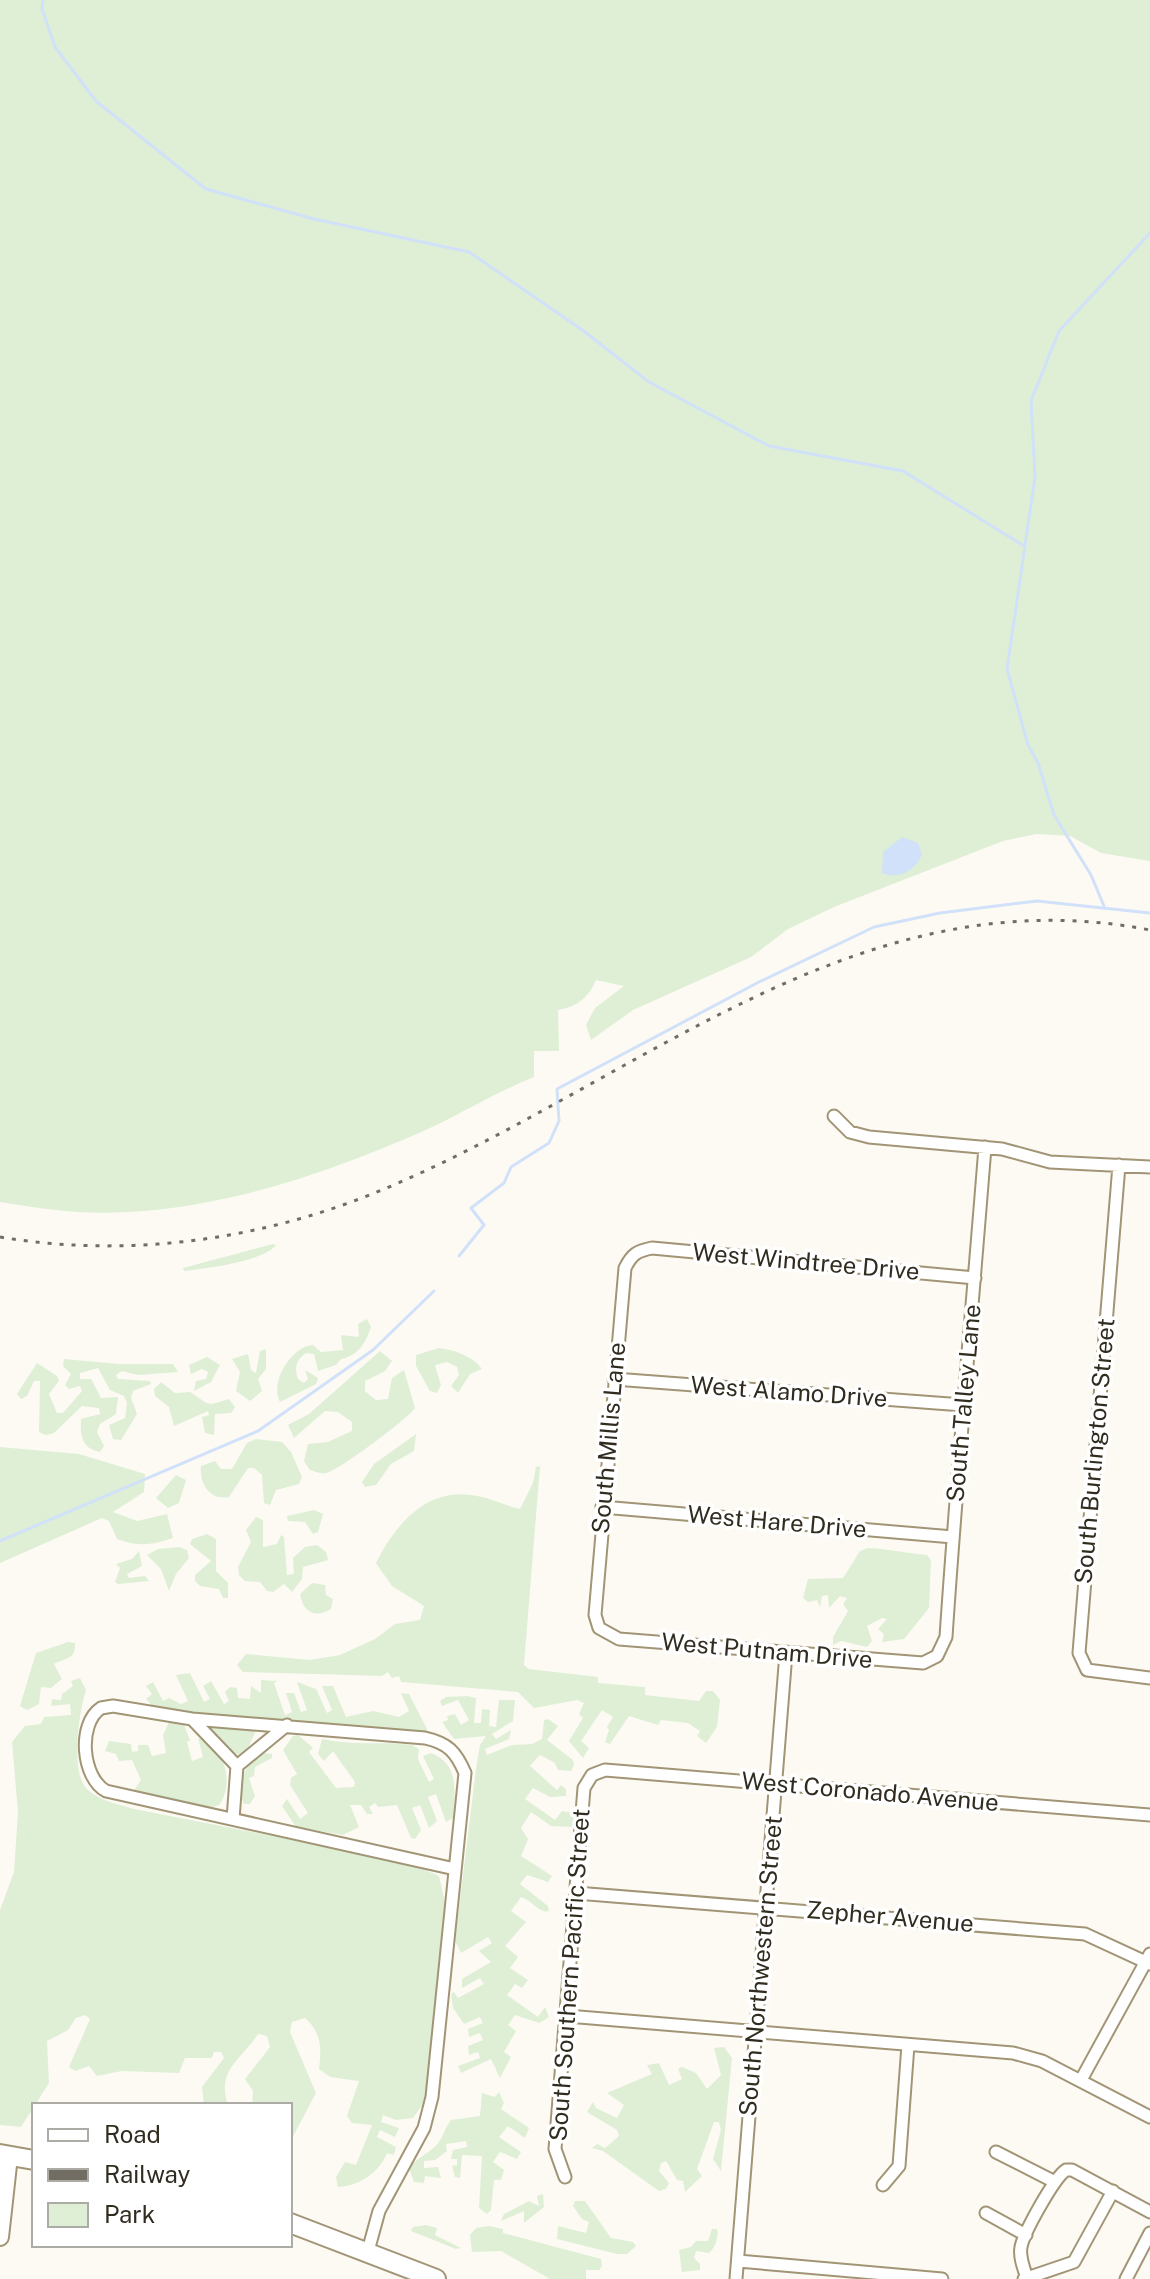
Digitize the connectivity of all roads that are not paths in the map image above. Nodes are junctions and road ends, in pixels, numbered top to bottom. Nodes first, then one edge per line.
1 (834, 1116) dead end
2 (985, 1147) junction
3 (1119, 1165) junction
4 (1150, 1167) edge
5 (637, 1252) joint
6 (975, 1278) junction
7 (614, 1379) junction
8 (963, 1405) junction
9 (602, 1507) junction
10 (953, 1537) junction
11 (599, 1628) joint
12 (786, 1653) junction
13 (937, 1656) joint
14 (1150, 1678) edge
15 (192, 1719) junction
16 (287, 1725) junction
17 (237, 1766) junction
18 (592, 1775) joint
19 (777, 1785) junction
20 (1150, 1815) edge
21 (233, 1819) junction
22 (455, 1869) junction
23 (576, 1893) junction
24 (767, 1907) junction
25 (1149, 1960) edge
26 (567, 2016) junction
27 (755, 2032) junction
28 (908, 2045) junction
29 (1081, 2080) junction
30 (1150, 2117) edge
31 (996, 2152) dead end
32 (5, 2155) edge
33 (32, 2160) edge
34 (565, 2177) dead end
35 (1055, 2182) junction
36 (883, 2185) dead end
37 (1113, 2191) junction
38 (1150, 2212) edge
39 (986, 2213) dead end
40 (292, 2224) edge
41 (1150, 2233) edge
42 (1026, 2235) junction
43 (0, 2237) edge
44 (368, 2251) junction
45 (738, 2261) junction
46 (784, 2265) junction
47 (436, 2279) edge
48 (736, 2279) edge
49 (783, 2279) edge
50 (942, 2279) edge
51 (1026, 2279) edge
52 (1126, 2279) edge

1 - 2 street
2 - 3 street
2 - 6 street, South Talley Lane
3 - 4 street
3 - 14 street, South Burlington Street
5 - 6 street, West Windtree Drive
5 - 7 street, South Millis Lane
6 - 8 street, South Talley Lane
7 - 8 street, West Alamo Drive
7 - 9 street, South Millis Lane
8 - 10 street, South Talley Lane
9 - 10 street, West Hare Drive
9 - 11 street, South Millis Lane
10 - 13 street, South Talley Lane
11 - 12 street, West Putnam Drive
12 - 13 street, West Putnam Drive
12 - 19 street, South Northwestern Street
15 - 16 street
15 - 17 street
15 - 21 street
16 - 17 street
16 - 22 street
17 - 21 street
18 - 19 street, West Coronado Avenue
18 - 23 street, South Southern Pacific Street
19 - 20 street, West Coronado Avenue
19 - 24 street, South Northwestern Street
21 - 22 street
22 - 44 street
23 - 24 street, Zepher Avenue
23 - 26 street, South Southern Pacific Street
24 - 25 street, Zepher Avenue
24 - 27 street, South Northwestern Street
25 - 29 street
26 - 27 street
26 - 34 street, South Southern Pacific Street
27 - 28 street
27 - 45 street, South Northwestern Street
28 - 29 street
28 - 36 street
29 - 30 street
31 - 35 street
32 - 33 main road
32 - 43 street
35 - 37 street
35 - 42 street
37 - 38 street
37 - 51 street
39 - 42 street
40 - 44 main road
41 - 52 street
42 - 51 street
44 - 47 main road
45 - 46 street
45 - 48 street, South Northwestern Street
46 - 49 street
46 - 50 street

